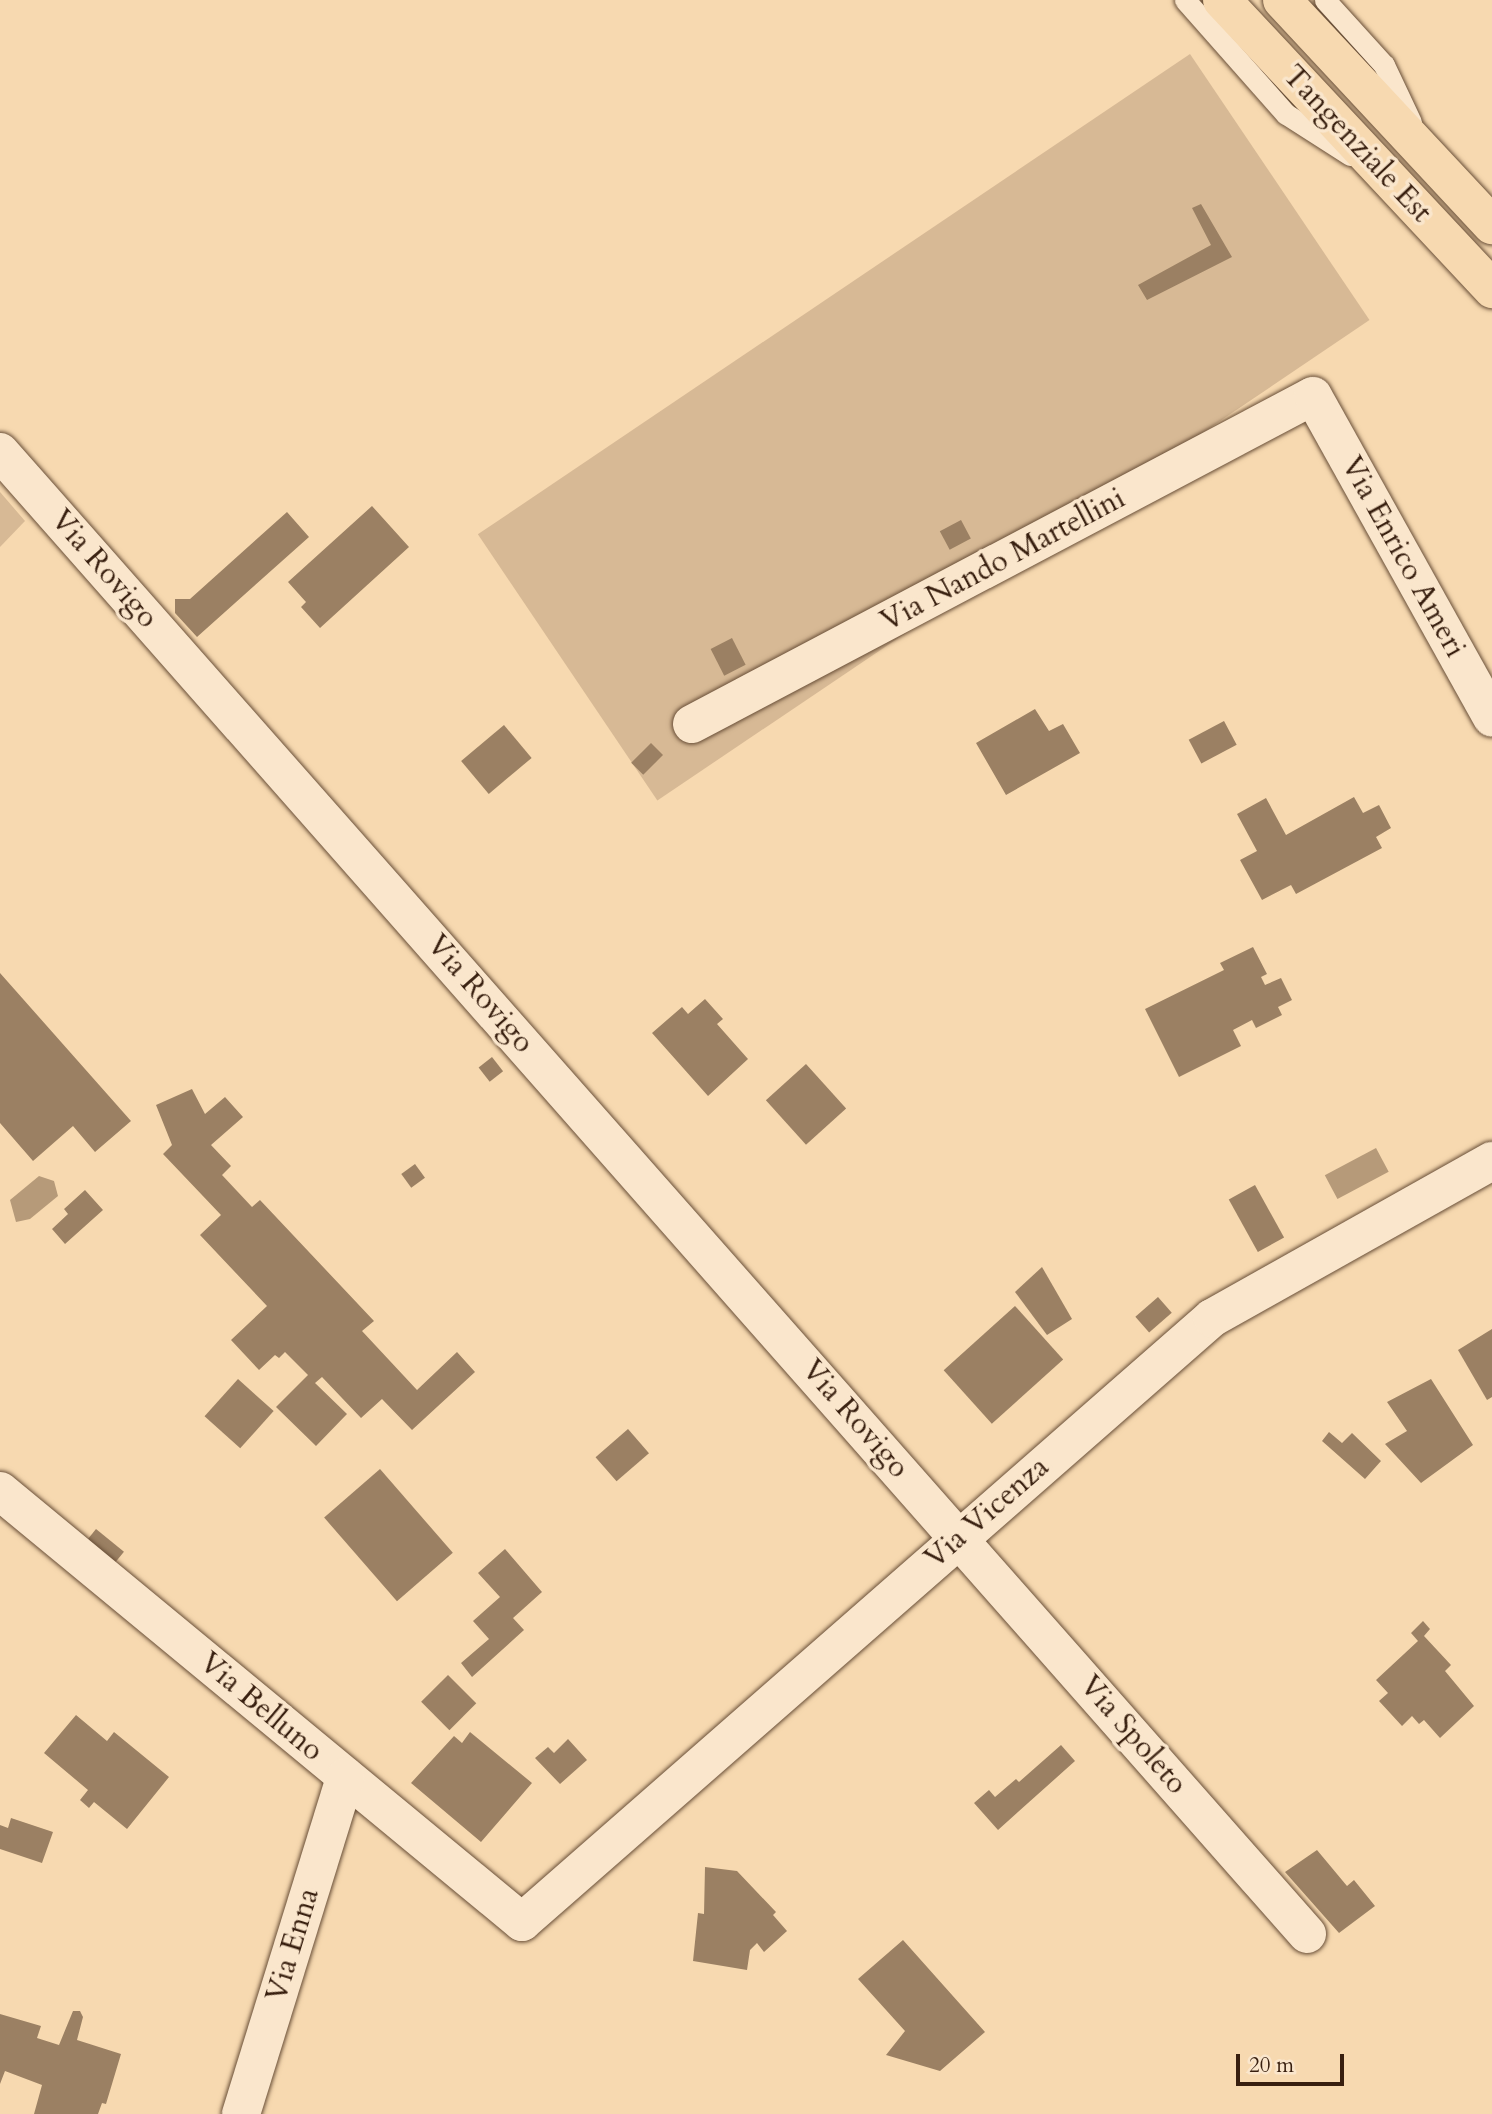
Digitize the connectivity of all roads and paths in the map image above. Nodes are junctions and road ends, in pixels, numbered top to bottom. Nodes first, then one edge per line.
1 (1185, 0) edge
2 (1222, 0) edge
3 (1282, 0) edge
4 (1325, 0) edge
5 (1425, 152) junction
6 (1393, 183) junction
7 (1492, 225) edge
8 (1492, 289) edge
9 (1313, 396) joint
10 (0, 452) edge
11 (1492, 718) edge
12 (692, 723) dead end
13 (1492, 1161) edge
14 (0, 1491) edge
15 (960, 1536) junction
16 (345, 1777) junction
17 (522, 1922) joint
18 (1307, 1934) dead end
19 (241, 2114) edge

1 - 6 lane
2 - 6 highway, Tangenziale Est
3 - 5 highway, Tangenziale Est
4 - 5 lane
5 - 7 highway, Tangenziale Est
6 - 8 highway, Tangenziale Est
9 - 11 street, Via Enrico Ameri
9 - 12 street, Via Nando Martellini
10 - 15 street, Via Rovigo
13 - 15 street, Via Vicenza
14 - 16 street, Via Belluno
15 - 17 street, Via Vicenza
15 - 18 street, Via Spoleto
16 - 17 street, Via Belluno
16 - 19 street, Via Enna

